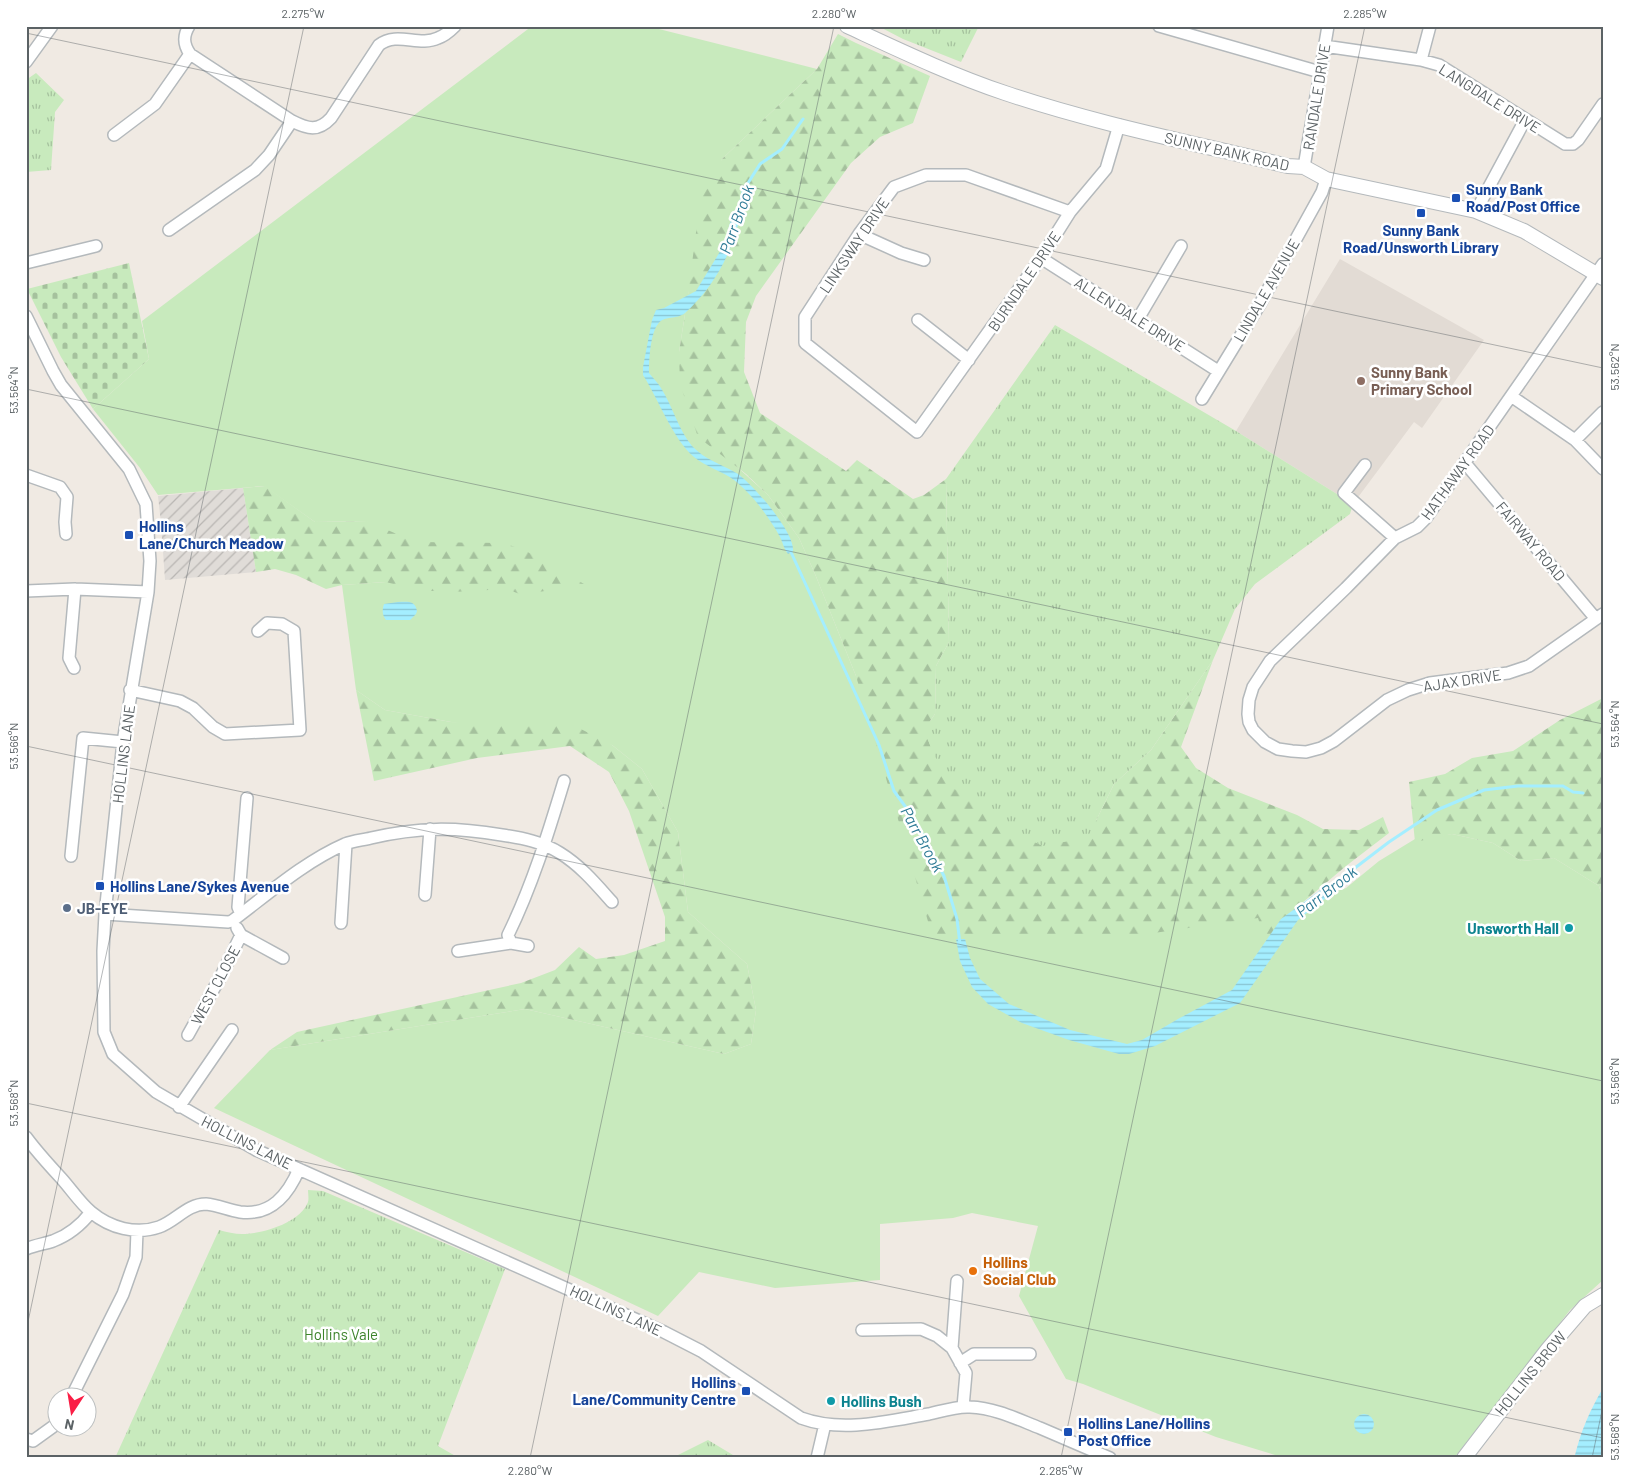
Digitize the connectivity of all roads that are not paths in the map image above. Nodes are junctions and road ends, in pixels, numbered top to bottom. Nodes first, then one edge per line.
1 (52, 26) edge
2 (189, 26) edge
3 (455, 26) edge
4 (848, 26) edge
5 (1159, 26) edge
6 (1328, 26) edge
7 (1430, 26) edge
8 (1324, 46) junction
9 (190, 54) junction
10 (1421, 60) junction
11 (26, 62) edge
12 (1320, 72) junction
13 (1603, 104) edge
14 (1525, 120) junction
15 (292, 122) junction
16 (1120, 125) junction
17 (114, 135) dead end
18 (1304, 167) junction
19 (1326, 179) junction
20 (1476, 211) junction
21 (1070, 212) junction
22 (169, 230) dead end
23 (859, 234) junction
24 (96, 246) dead end
25 (1181, 246) dead end
26 (1041, 258) junction
27 (924, 260) dead end
28 (26, 263) edge
29 (1601, 272) edge
30 (26, 316) edge
31 (1138, 319) junction
32 (918, 320) dead end
33 (969, 360) junction
34 (1218, 371) junction
35 (1511, 396) junction
36 (1202, 399) dead end
37 (1603, 412) edge
38 (917, 432) joint
39 (1575, 440) junction
40 (1465, 463) junction
41 (1365, 465) dead end
42 (1603, 469) edge
43 (26, 475) edge
44 (66, 534) dead end
45 (1395, 538) junction
46 (75, 589) junction
47 (26, 591) edge
48 (148, 592) junction
49 (1599, 617) edge
50 (258, 631) dead end
51 (74, 668) dead end
52 (130, 690) junction
53 (123, 742) junction
54 (1265, 742) joint
55 (564, 781) dead end
56 (247, 798) dead end
57 (430, 829) junction
58 (346, 844) junction
59 (544, 845) junction
60 (71, 856) dead end
61 (425, 895) dead end
62 (612, 902) dead end
63 (105, 914) junction
64 (237, 917) junction
65 (341, 923) dead end
66 (241, 935) junction
67 (511, 943) junction
68 (528, 946) dead end
69 (458, 951) dead end
70 (283, 958) dead end
71 (232, 1030) dead end
72 (188, 1035) dead end
73 (179, 1107) junction
74 (26, 1137) edge
75 (299, 1169) junction
76 (91, 1212) junction
77 (137, 1231) junction
78 (26, 1249) edge
79 (957, 1281) dead end
80 (1603, 1295) edge
81 (862, 1330) dead end
82 (952, 1348) junction
83 (1030, 1354) dead end
84 (960, 1363) junction
85 (77, 1386) edge
86 (963, 1407) junction
87 (825, 1424) junction
88 (48, 1430) edge
89 (26, 1439) edge
90 (817, 1458) edge
91 (1110, 1458) edge
92 (1464, 1458) edge

1 - 11 street
2 - 9 street
3 - 15 street
4 - 16 street, SUNNY BANK ROAD
5 - 12 street
6 - 8 street, RANDALE DRIVE
7 - 10 street
8 - 10 street, LANGDALE DRIVE
8 - 12 street, RANDALE DRIVE
9 - 15 street
9 - 17 street
10 - 14 street, LANGDALE DRIVE
12 - 18 street, RANDALE DRIVE
13 - 14 street, LANGDALE DRIVE
14 - 20 street
15 - 22 street
16 - 18 street, SUNNY BANK ROAD
16 - 21 street, BURNDALE DRIVE
18 - 19 street, SUNNY BANK ROAD
19 - 20 street, SUNNY BANK ROAD
19 - 34 street, LINDALE AVENUE
20 - 29 street, SUNNY BANK ROAD
21 - 23 street, LINKSWAY DRIVE
21 - 26 street, BURNDALE DRIVE
23 - 27 street
23 - 38 street, LINKSWAY DRIVE
24 - 28 street
25 - 31 street
26 - 31 street, ALLEN DALE DRIVE
26 - 33 street, BURNDALE DRIVE
29 - 35 street, HATHAWAY ROAD
30 - 48 street, HOLLINS LANE
31 - 34 street, ALLEN DALE DRIVE
32 - 33 street
33 - 38 street, BURNDALE DRIVE
34 - 36 street, LINDALE AVENUE
35 - 39 street
35 - 40 street, HATHAWAY ROAD
37 - 39 street
39 - 42 street
40 - 45 street, HATHAWAY ROAD
40 - 49 street, FAIRWAY ROAD
41 - 45 street
43 - 44 street
45 - 54 street, HATHAWAY ROAD
46 - 47 street
46 - 48 street
46 - 51 street
48 - 52 street, HOLLINS LANE
49 - 54 street, AJAX DRIVE
50 - 52 street
52 - 53 street, HOLLINS LANE
53 - 60 street
53 - 63 street, HOLLINS LANE
55 - 59 street
56 - 64 street
57 - 58 street
57 - 59 street
57 - 61 street
58 - 64 street
58 - 65 street
59 - 62 street
59 - 67 street
63 - 64 street
63 - 73 street, HOLLINS LANE
64 - 66 street
66 - 70 street
66 - 72 street, WEST CLOSE
67 - 68 street
67 - 69 street
71 - 73 street
73 - 75 street, HOLLINS LANE
74 - 76 street
75 - 77 street
75 - 87 street, HOLLINS LANE
76 - 77 street
76 - 78 street
77 - 85 street
79 - 82 street
80 - 92 street, HOLLINS BROW
81 - 82 street
82 - 84 street
83 - 84 street
84 - 86 street
86 - 87 street, HOLLINS LANE
86 - 91 street, HOLLINS LANE
87 - 90 street
88 - 89 street

